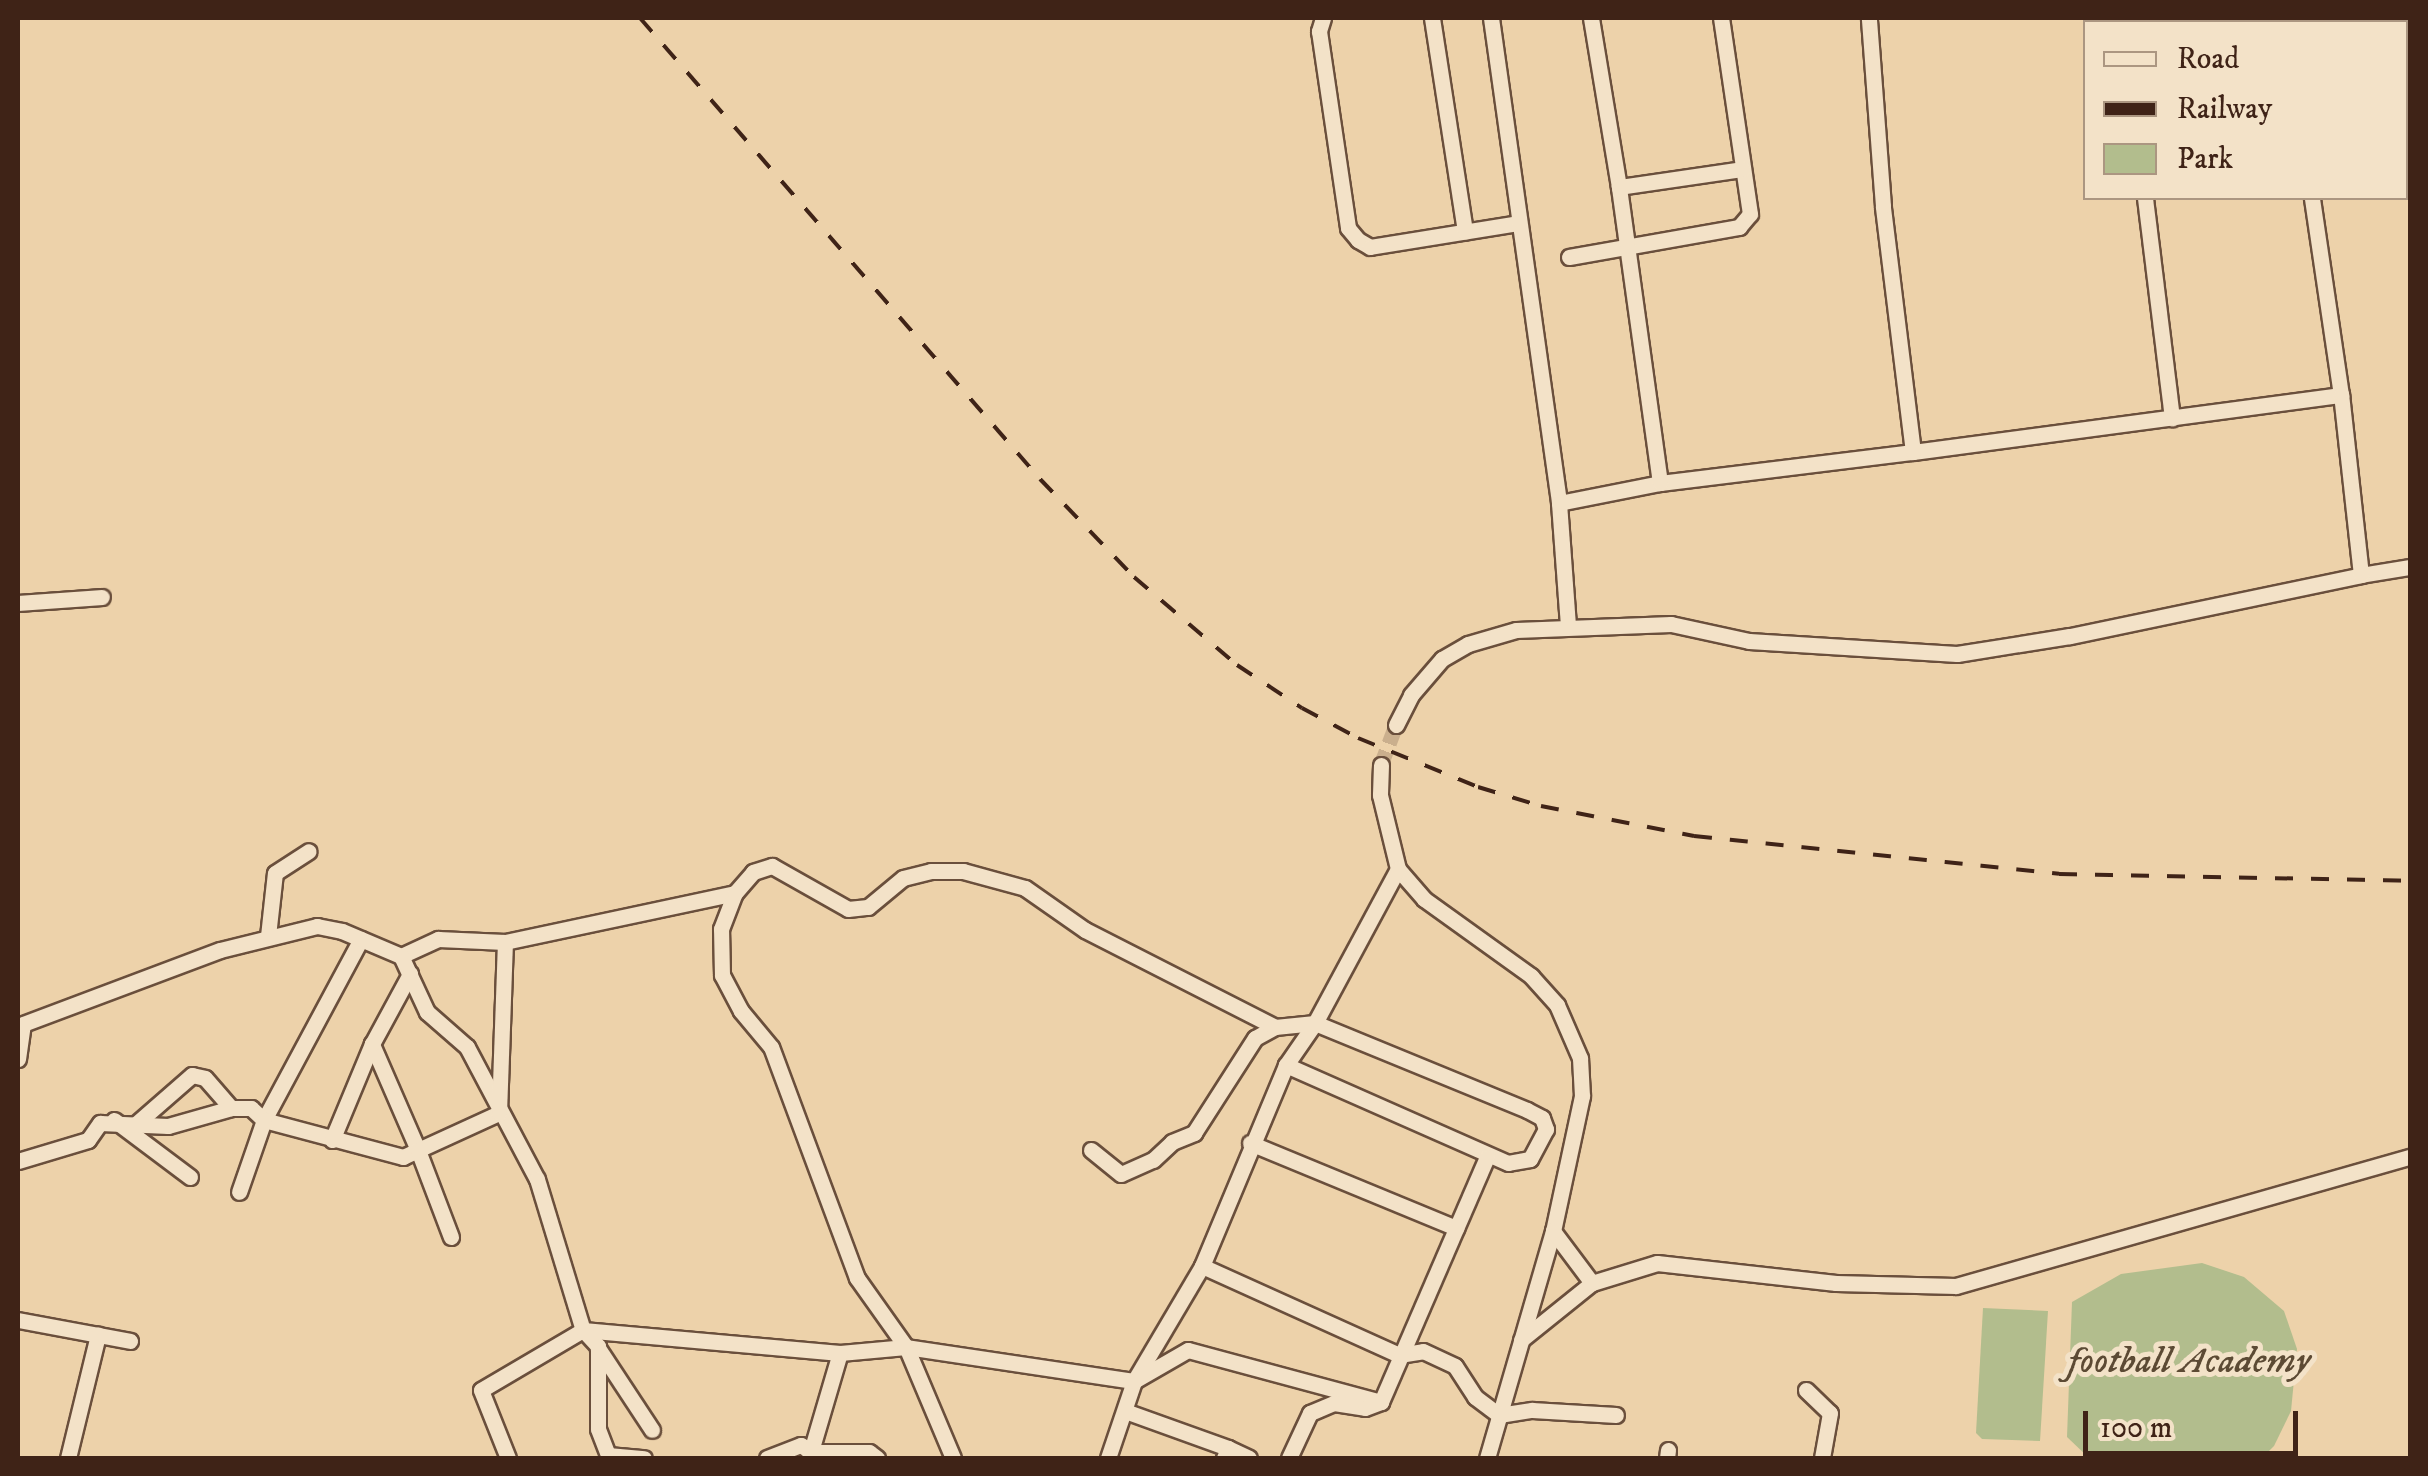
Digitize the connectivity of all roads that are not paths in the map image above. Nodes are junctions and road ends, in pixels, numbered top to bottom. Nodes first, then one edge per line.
1 (1324, 18) edge
2 (1432, 18) edge
3 (1491, 18) edge
4 (1591, 18) edge
5 (1721, 18) edge
6 (1869, 18) edge
7 (1743, 169) junction
8 (1619, 187) junction
9 (2145, 200) edge
10 (2312, 200) edge
11 (1518, 223) junction
12 (1466, 231) junction
13 (1627, 246) junction
14 (1569, 256) dead end
15 (2341, 395) junction
16 (2172, 418) junction
17 (1912, 452) junction
18 (1660, 483) junction
19 (1558, 503) junction
20 (2410, 567) edge
21 (2361, 575) junction
22 (102, 597) dead end
23 (18, 603) edge
24 (1568, 626) junction
25 (1396, 725) tunnel mouth
26 (1381, 765) tunnel mouth
27 (310, 851) dead end
28 (1398, 870) junction
29 (734, 893) junction
30 (268, 936) junction
31 (360, 940) junction
32 (505, 942) junction
33 (401, 956) junction
34 (410, 974) junction
35 (1315, 1023) junction
36 (1275, 1027) junction
37 (372, 1044) junction
38 (18, 1058) edge
39 (1286, 1065) junction
40 (232, 1108) junction
41 (499, 1113) junction
42 (114, 1120) junction
43 (264, 1120) junction
44 (137, 1123) junction
45 (332, 1140) junction
46 (1250, 1143) junction
47 (418, 1150) junction
48 (1091, 1150) dead end
49 (2410, 1157) edge
50 (1487, 1158) junction
51 (18, 1161) edge
52 (190, 1178) dead end
53 (239, 1192) dead end
54 (1456, 1228) junction
55 (1552, 1232) junction
56 (452, 1237) dead end
57 (1202, 1266) junction
58 (1592, 1283) junction
59 (18, 1320) edge
60 (583, 1330) junction
61 (98, 1334) junction
62 (130, 1340) dead end
63 (1522, 1340) junction
64 (906, 1347) junction
65 (598, 1348) junction
66 (840, 1353) junction
67 (1399, 1356) junction
68 (1134, 1381) junction
69 (1806, 1390) dead end
70 (1382, 1402) junction
71 (1125, 1411) junction
72 (1499, 1415) junction
73 (1616, 1415) dead end
74 (652, 1430) dead end
75 (1226, 1453) edge
76 (810, 1455) edge
77 (68, 1458) edge
78 (508, 1458) edge
79 (644, 1458) edge
80 (768, 1458) edge
81 (877, 1458) edge
82 (954, 1458) edge
83 (1108, 1458) edge
84 (1249, 1458) edge
85 (1289, 1458) edge
86 (1487, 1458) edge
87 (1822, 1458) edge

1 - 12 street
2 - 12 street
3 - 11 street
4 - 8 street
5 - 7 street
6 - 17 street
7 - 8 street
7 - 13 street
8 - 13 street
9 - 16 street
10 - 15 street
11 - 12 street
11 - 19 street
13 - 14 street
13 - 18 street
15 - 16 street
15 - 21 street
16 - 17 street
17 - 18 street
18 - 19 street
19 - 24 street
20 - 21 street
21 - 24 street
22 - 23 street
24 - 25 street
26 - 28 street
27 - 30 street
28 - 35 street
28 - 55 street
29 - 32 street
29 - 36 street
29 - 64 street
30 - 31 street
30 - 38 street
31 - 33 street
31 - 43 street
32 - 33 street
32 - 41 street
33 - 34 street
34 - 37 street
34 - 41 street
35 - 36 street
35 - 39 street
35 - 50 street
36 - 48 street
37 - 45 street
37 - 47 street
39 - 46 street
39 - 50 street
40 - 43 street
40 - 44 street
40 - 44 street
41 - 47 street
41 - 60 street
42 - 44 street
42 - 51 street
42 - 52 street
43 - 45 street
43 - 53 street
45 - 47 street
46 - 54 street
46 - 57 street
47 - 56 street
49 - 58 street
50 - 54 street
54 - 67 street
55 - 58 street
55 - 63 street
57 - 67 street
57 - 68 street
58 - 63 street
59 - 61 street
60 - 65 street
60 - 66 street
60 - 78 street
61 - 62 street
61 - 77 street
63 - 72 street
64 - 66 street
64 - 68 street
64 - 82 street
65 - 74 street
65 - 79 street
66 - 76 street
67 - 70 street
67 - 72 street
68 - 70 street
68 - 71 street
69 - 87 street
70 - 85 street
71 - 75 street
71 - 83 street
72 - 73 street
72 - 86 street
75 - 84 street
76 - 80 street
76 - 81 street

